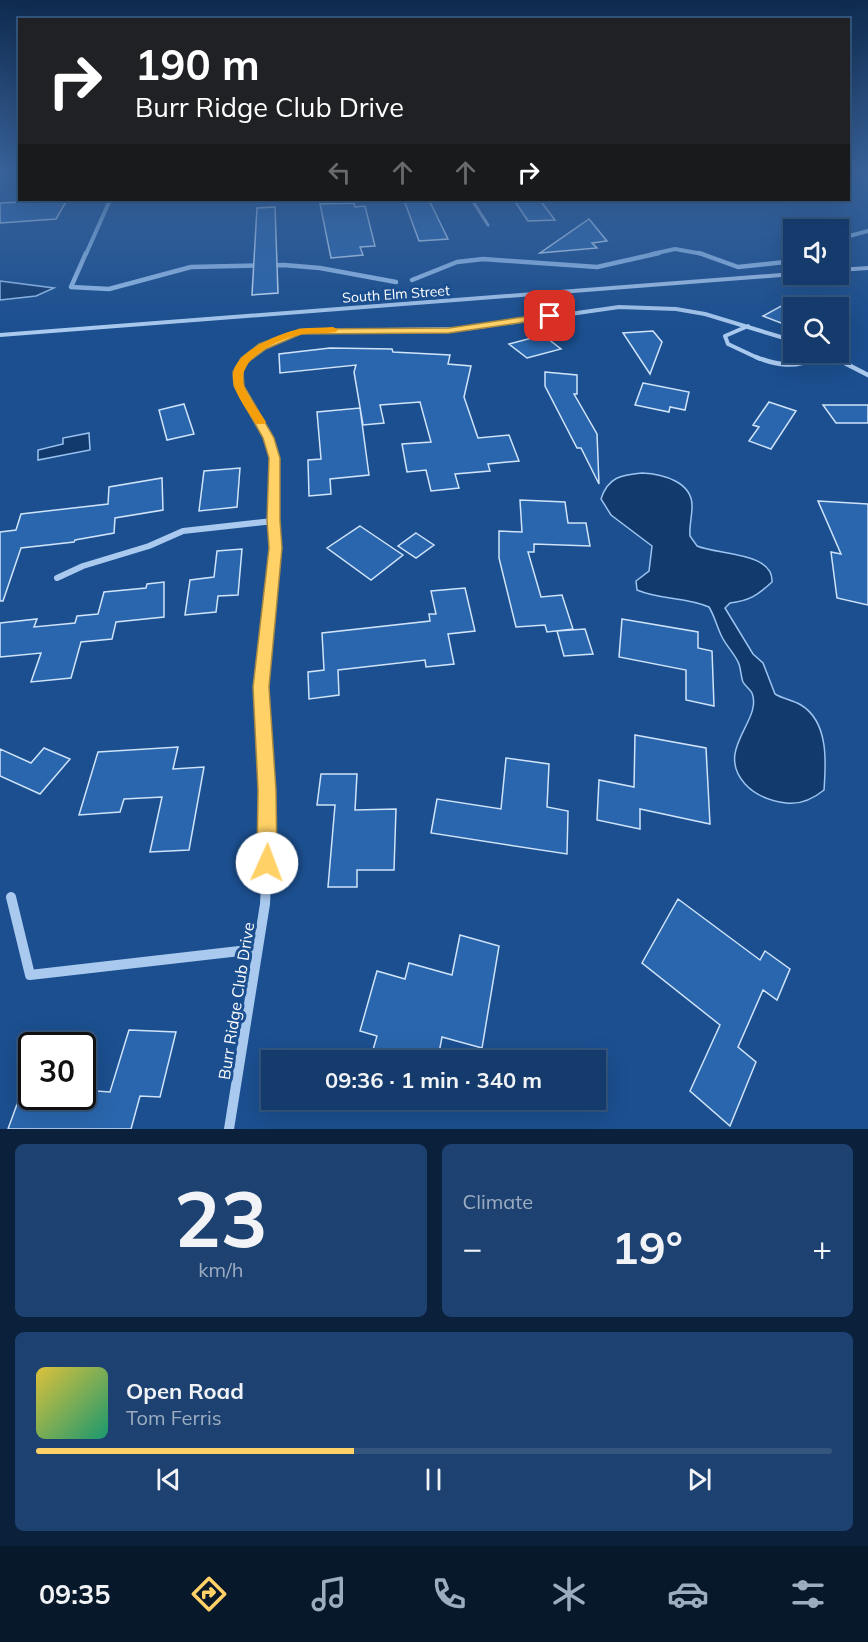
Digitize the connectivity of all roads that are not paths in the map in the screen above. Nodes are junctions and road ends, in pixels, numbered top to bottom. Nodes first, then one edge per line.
1 (868, 268) edge
2 (849, 269) edge
3 (783, 275) edge
4 (749, 326) junction
5 (0, 335) edge
6 (783, 338) edge
7 (806, 363) edge
8 (843, 363) edge
9 (868, 375) edge
10 (273, 520) junction
11 (57, 578) dead end
12 (11, 897) dead end
13 (257, 949) junction
14 (229, 1129) edge

1 - 2 street
3 - 5 street, South Elm Street
4 - 6 street, Burr Ridge Club Drive
4 - 7 street
4 - 10 street, Burr Ridge Club Drive
8 - 9 street
10 - 11 street
10 - 13 street, Burr Ridge Club Drive
12 - 13 street
13 - 14 street, Burr Ridge Club Drive

